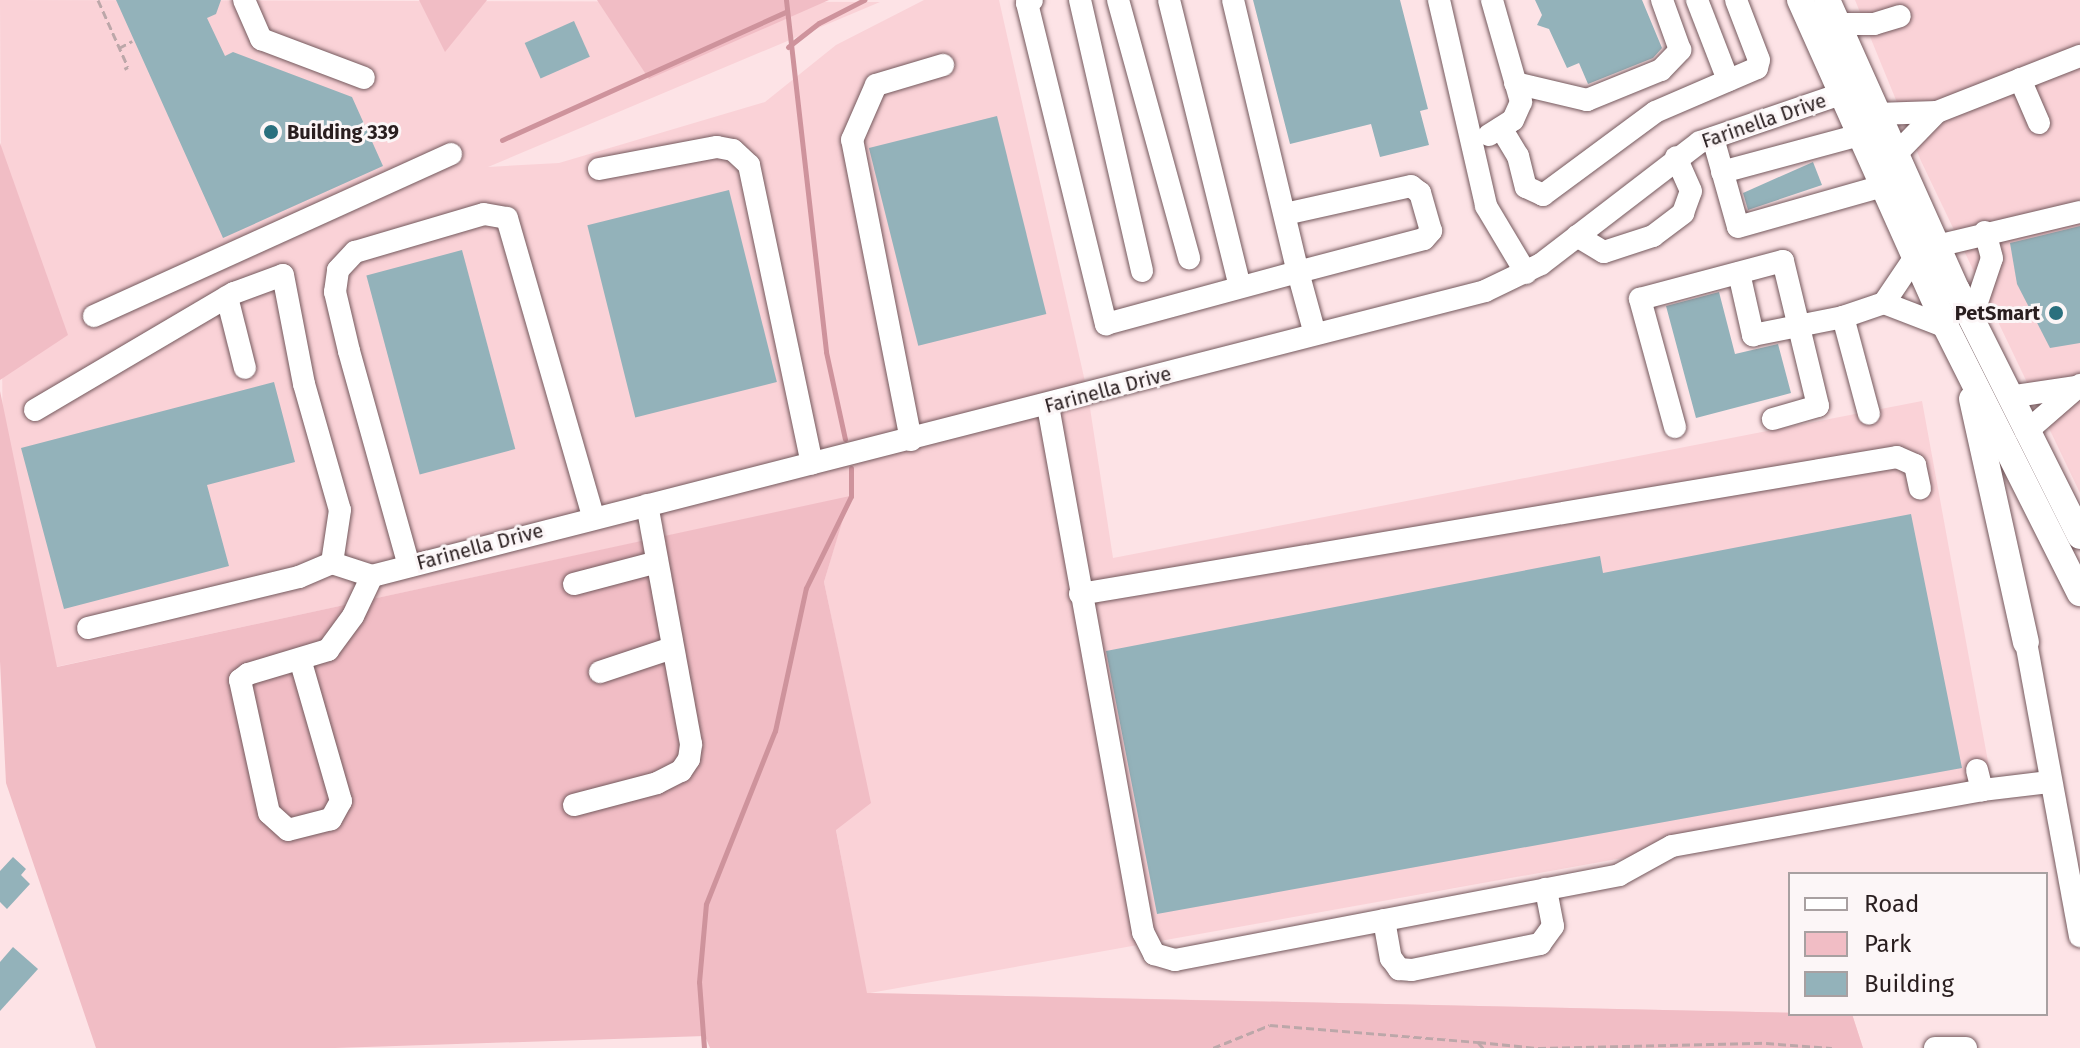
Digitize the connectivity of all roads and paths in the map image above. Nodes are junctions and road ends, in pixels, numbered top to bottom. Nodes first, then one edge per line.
1 (244, 0) edge
2 (1032, 0) edge
3 (1080, 0) edge
4 (1118, 0) edge
5 (1169, 0) edge
6 (1233, 0) edge
7 (1439, 0) edge
8 (1492, 0) edge
9 (1662, 0) edge
10 (1697, 0) edge
11 (1736, 0) edge
12 (1800, 0) edge
13 (99, 1) edge
14 (94, 5) dead end
15 (1832, 12) edge
16 (1900, 16) dead end
17 (107, 19) junction
18 (101, 21) dead end
19 (132, 41) dead end
20 (120, 49) junction
21 (114, 52) dead end
22 (2080, 56) edge
23 (943, 65) dead end
24 (124, 69) dead end
25 (364, 78) dead end
26 (2020, 79) junction
27 (1728, 80) junction
28 (1515, 83) junction
29 (1841, 94) junction
30 (1937, 112) junction
31 (1876, 114) junction
32 (2039, 123) dead end
33 (1501, 128) junction
34 (1860, 135) junction
35 (1713, 138) junction
36 (1473, 144) junction
37 (451, 154) dead end
38 (1895, 155) junction
39 (1676, 157) junction
40 (599, 169) dead end
41 (1722, 172) junction
42 (1883, 186) junction
43 (2080, 212) edge
44 (1285, 214) junction
45 (1985, 232) junction
46 (1577, 236) junction
47 (1926, 251) junction
48 (1189, 258) dead end
49 (1142, 271) dead end
50 (1298, 272) junction
51 (1526, 273) junction
52 (1739, 273) junction
53 (1240, 286) junction
54 (227, 297) junction
55 (1884, 303) junction
56 (94, 316) dead end
57 (1843, 317) junction
58 (1959, 323) junction
59 (1800, 327) junction
60 (1315, 334) junction
61 (1961, 353) junction
62 (245, 368) dead end
63 (2079, 386) edge
64 (2009, 397) junction
65 (1048, 406) junction
66 (35, 410) dead end
67 (1869, 414) dead end
68 (1773, 419) dead end
69 (1675, 427) dead end
70 (2026, 432) junction
71 (911, 440) junction
72 (812, 463) junction
73 (1920, 488) dead end
74 (647, 505) junction
75 (593, 516) junction
76 (2080, 536) edge
77 (657, 562) junction
78 (332, 563) junction
79 (409, 566) junction
80 (372, 576) junction
81 (574, 584) dead end
82 (2080, 593) edge
83 (1080, 594) junction
84 (88, 628) dead end
85 (2026, 642) joint
86 (672, 648) junction
87 (300, 659) junction
88 (600, 672) dead end
89 (2049, 782) junction
90 (574, 805) dead end
91 (2073, 854) edge
92 (1546, 889) junction
93 (1384, 920) junction
94 (2080, 936) edge
95 (1478, 1042) junction
96 (1213, 1048) edge
97 (1483, 1048) edge
98 (1538, 1048) edge
99 (1832, 1048) edge
100 (1935, 1048) edge
101 (1966, 1048) edge

1 - 25 street
2 - 53 street
3 - 49 street
4 - 48 street
5 - 53 street
6 - 44 street
7 - 36 street
8 - 28 street
9 - 28 street
10 - 27 street
11 - 27 street
12 - 29 main road
13 - 14 path
13 - 17 path
15 - 16 street
15 - 31 main road
17 - 18 path
17 - 20 path
19 - 20 path
20 - 21 path
20 - 24 path
22 - 26 street
23 - 71 street
26 - 30 street
26 - 32 street
27 - 33 street
28 - 33 street
29 - 34 main road
29 - 35 street, Farinella Drive
30 - 31 street
30 - 38 street
31 - 38 main road
33 - 36 street
34 - 41 street
34 - 42 main road
35 - 39 street, Farinella Drive
35 - 41 street
36 - 51 street
37 - 56 street
38 - 47 main road
39 - 46 street, Farinella Drive
39 - 46 street
40 - 72 street
41 - 42 street
42 - 47 main road
43 - 45 street
44 - 50 street
44 - 50 street
45 - 47 street
45 - 58 street
46 - 51 street, Farinella Drive
47 - 55 street
47 - 58 main road
50 - 53 street
50 - 60 street
51 - 60 street, Farinella Drive
52 - 59 street
52 - 59 street
52 - 69 street
54 - 62 street
54 - 66 street
54 - 78 street
55 - 57 street
55 - 58 street
57 - 59 street
57 - 67 street
58 - 61 main road
58 - 64 main road
59 - 68 street
60 - 65 street, Farinella Drive
61 - 82 main road
61 - 85 main road
63 - 64 street
63 - 70 street
64 - 70 main road
65 - 71 street, Farinella Drive
65 - 83 street
70 - 76 main road
71 - 72 street, Farinella Drive
72 - 74 street, Farinella Drive
73 - 83 street
74 - 75 street, Farinella Drive
74 - 77 street
75 - 79 street, Farinella Drive
75 - 79 street
77 - 81 street
77 - 86 street
78 - 80 street
78 - 84 street
79 - 80 street, Farinella Drive
80 - 87 street
83 - 93 street
85 - 89 street
86 - 88 street
86 - 90 street
87 - 87 street
89 - 91 street
89 - 92 street
91 - 94 street
92 - 93 street
92 - 93 street
95 - 96 path
95 - 97 path
95 - 98 path
98 - 99 path
100 - 101 street

